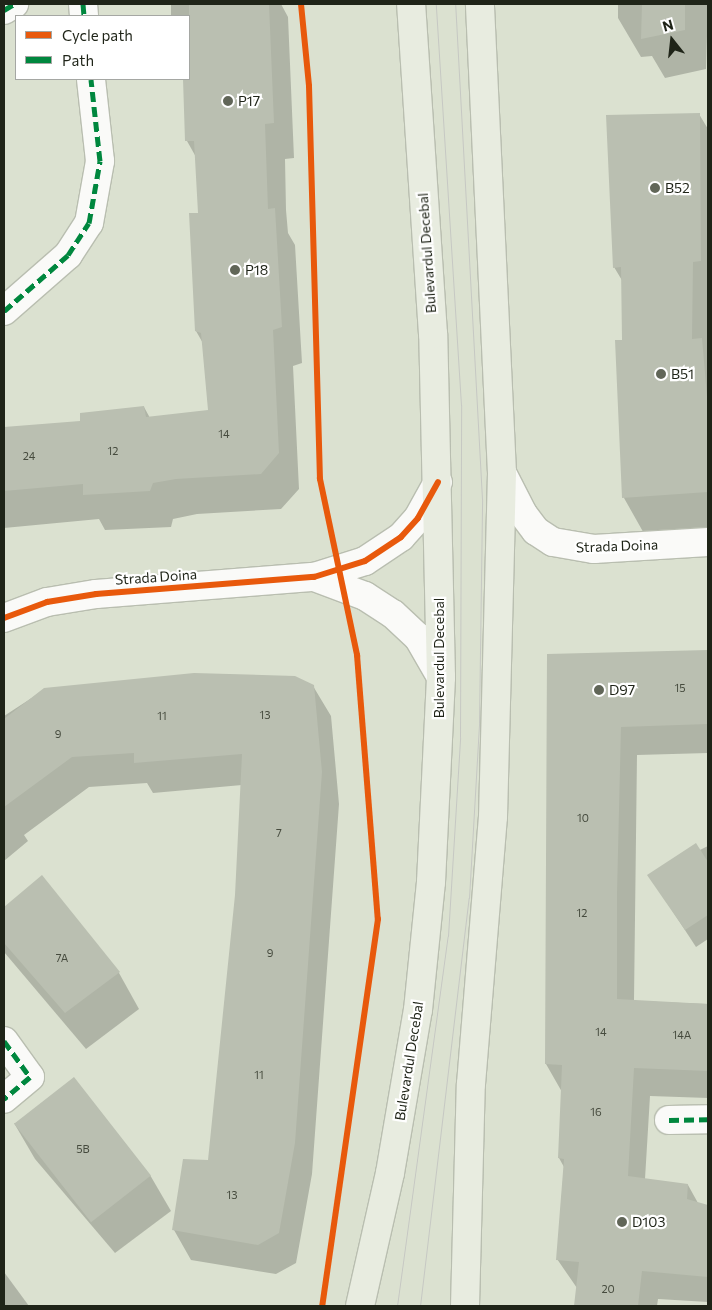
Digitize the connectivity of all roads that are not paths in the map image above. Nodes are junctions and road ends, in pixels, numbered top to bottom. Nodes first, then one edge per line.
1 (14, 4) edge
2 (411, 4) edge
3 (480, 4) edge
4 (4, 10) edge
5 (91, 80) edge
6 (4, 311) edge
7 (502, 473) junction
8 (438, 482) junction
9 (708, 542) edge
10 (314, 577) junction
11 (4, 618) edge
12 (441, 677) junction
13 (4, 1041) edge
14 (4, 1099) edge
15 (669, 1120) dead end
16 (708, 1120) edge
17 (360, 1306) edge
18 (464, 1306) edge

1 - 4 street
2 - 8 main road, Bulevardul Decebal
3 - 7 main road
5 - 6 street
7 - 9 street, Strada Doina
7 - 18 main road
8 - 10 street
8 - 12 main road, Bulevardul Decebal
10 - 11 street, Strada Doina
10 - 12 street
12 - 17 main road, Bulevardul Decebal
13 - 14 street
15 - 16 street

